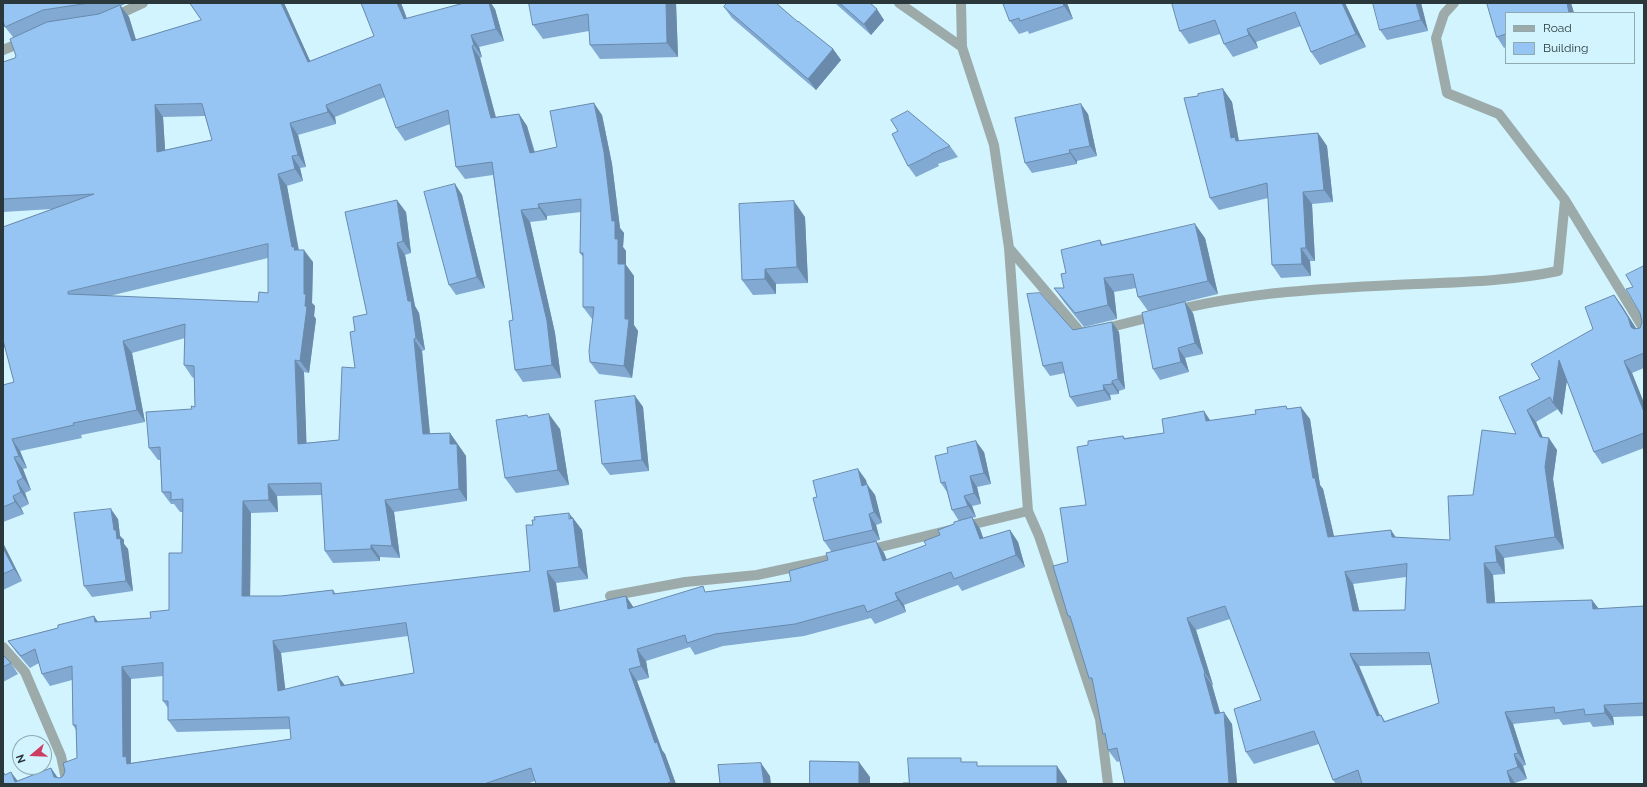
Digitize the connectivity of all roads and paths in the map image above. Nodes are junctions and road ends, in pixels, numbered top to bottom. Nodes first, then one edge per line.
1 (143, 3) edge
2 (899, 3) edge
3 (961, 3) edge
4 (1454, 3) edge
5 (106, 20) edge
6 (32, 38) edge
7 (962, 47) junction
8 (3, 50) edge
9 (1565, 200) junction
10 (1009, 248) junction
11 (1644, 335) edge
12 (1028, 511) junction
13 (610, 596) dead end
14 (3, 647) edge
15 (67, 784) edge
16 (1108, 784) edge

1 - 5 street
2 - 7 street
3 - 7 street
4 - 9 street
6 - 8 street
7 - 10 street
9 - 10 street
9 - 11 street
10 - 12 street
12 - 13 street
12 - 16 street
14 - 15 street

